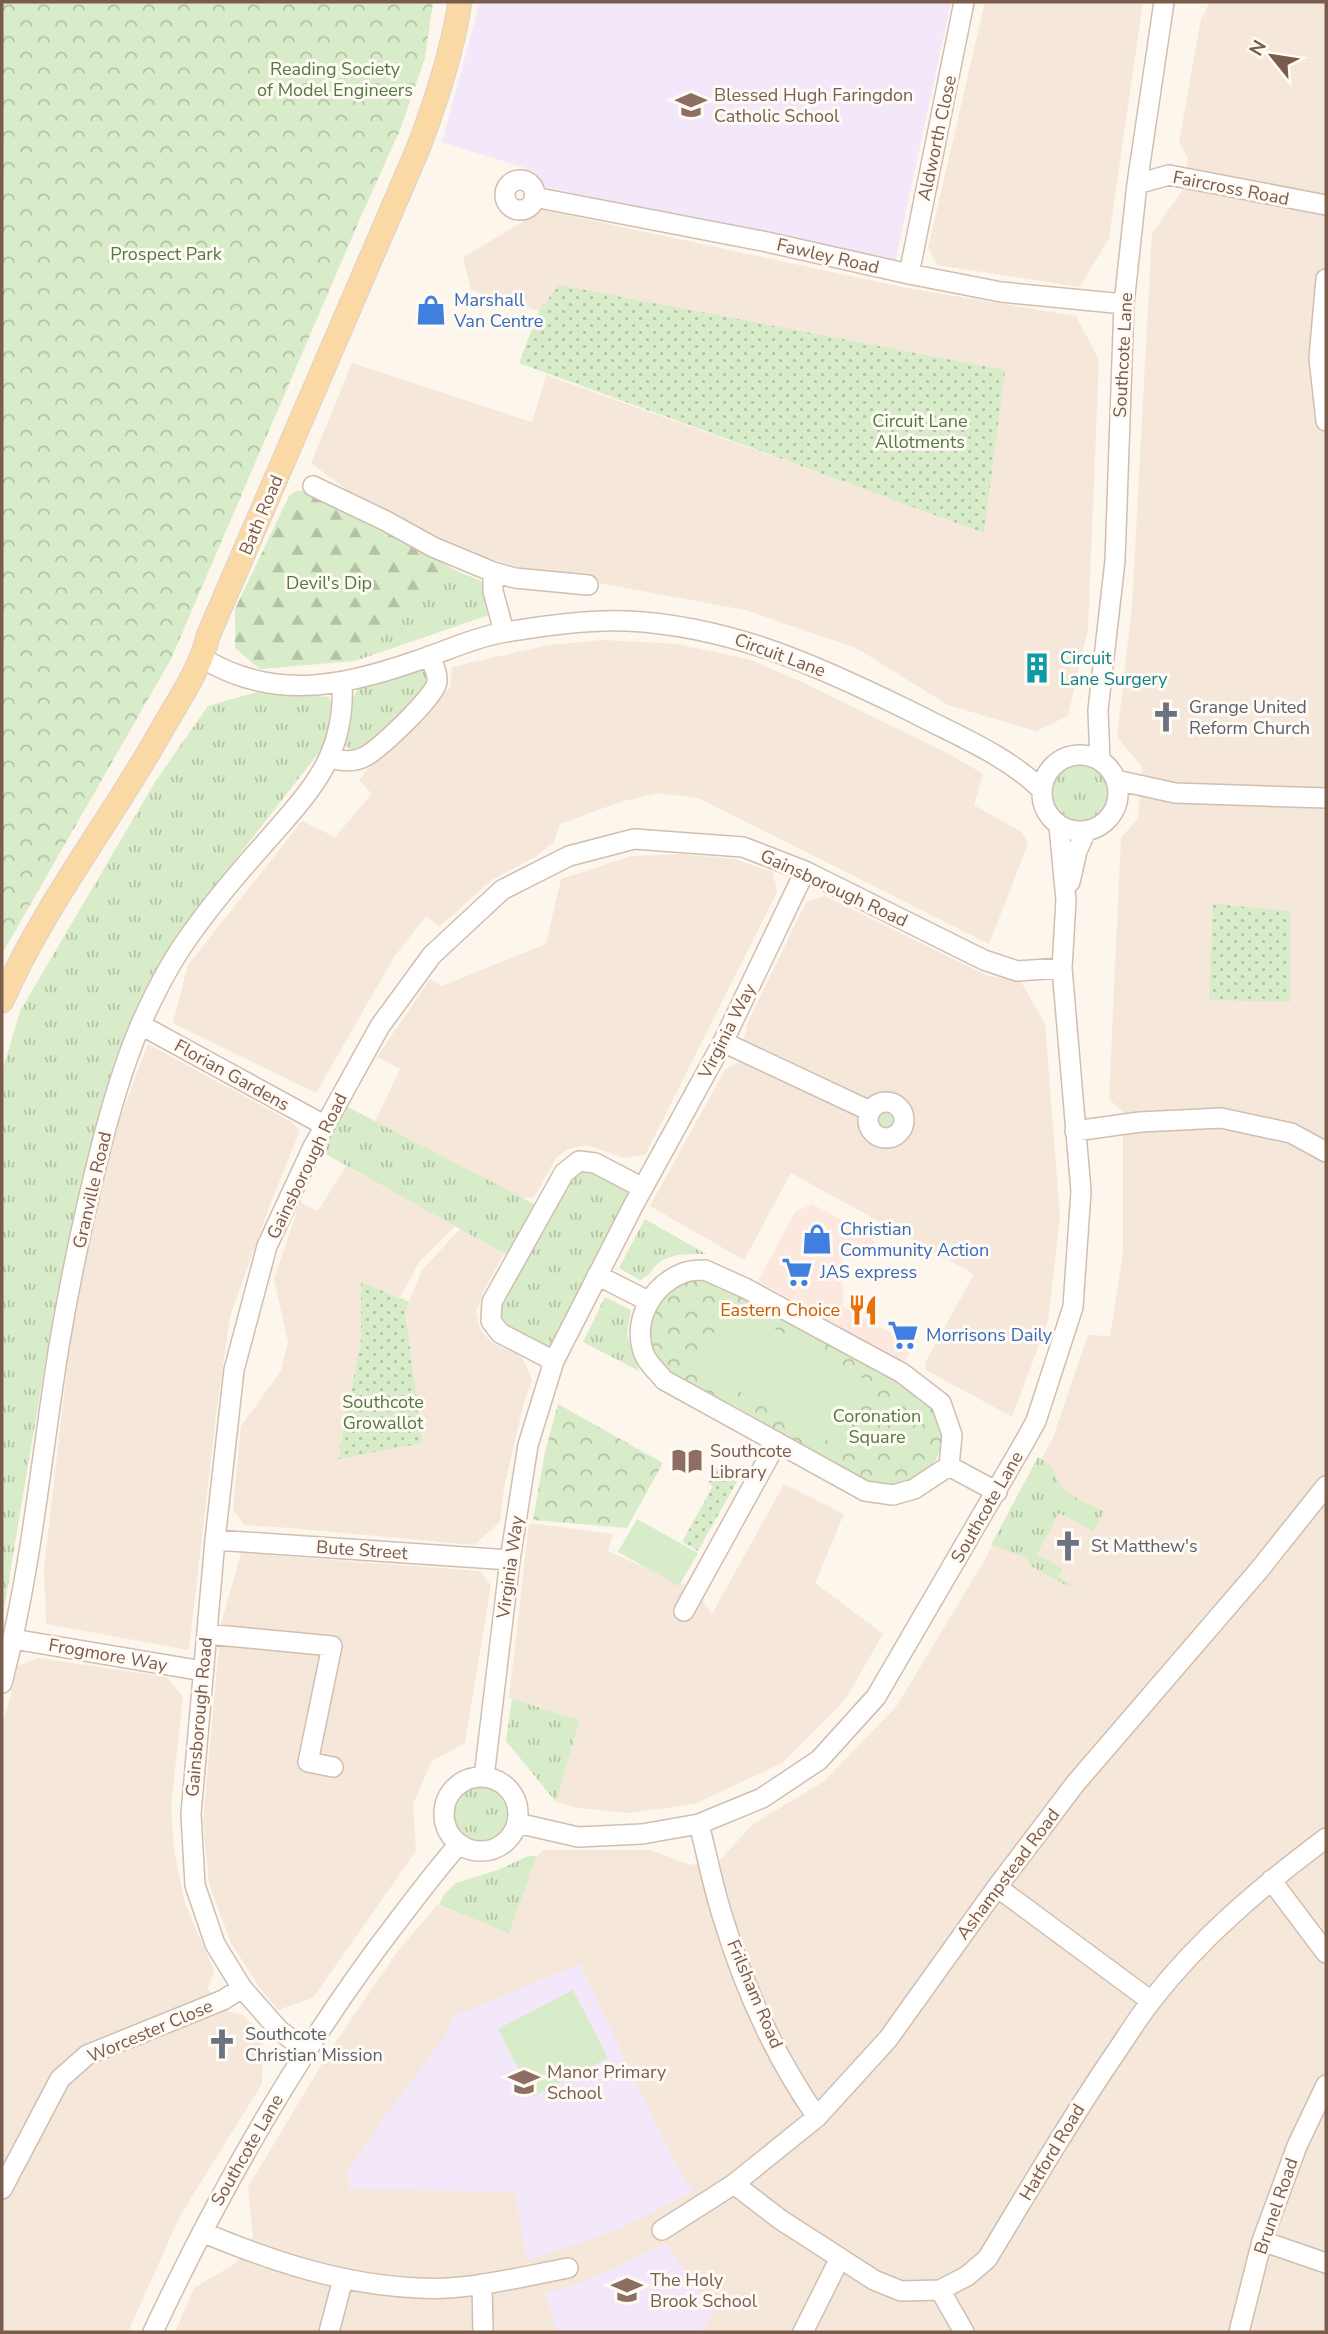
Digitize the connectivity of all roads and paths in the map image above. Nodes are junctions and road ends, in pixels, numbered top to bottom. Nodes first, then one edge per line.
1 (460, 2) edge
2 (964, 2) edge
3 (1164, 2) edge
4 (1137, 184) junction
5 (534, 197) dead end
6 (1326, 205) edge
7 (909, 274) junction
8 (1326, 279) edge
9 (1124, 304) junction
10 (1326, 421) edge
11 (313, 486) dead end
12 (493, 572) junction
13 (588, 585) dead end
14 (504, 632) junction
15 (429, 656) junction
16 (202, 658) junction
17 (342, 682) junction
18 (998, 755) junction
19 (1090, 757) junction
20 (329, 758) junction
21 (1052, 766) junction
22 (1116, 780) junction
23 (1042, 790) junction
24 (1175, 793) junction
25 (1326, 797) edge
26 (1116, 803) junction
27 (1059, 826) junction
28 (1086, 831) junction
29 (805, 871) junction
30 (1066, 900) junction
31 (1062, 968) junction
32 (2, 1001) edge
33 (141, 1025) junction
34 (723, 1042) junction
35 (870, 1111) dead end
36 (324, 1125) junction
37 (1075, 1131) junction
38 (1326, 1152) edge
39 (643, 1188) junction
40 (597, 1275) junction
41 (648, 1301) junction
42 (554, 1362) junction
43 (777, 1442) junction
44 (949, 1465) junction
45 (1326, 1486) edge
46 (997, 1492) junction
47 (215, 1540) junction
48 (510, 1560) junction
49 (684, 1611) dead end
50 (207, 1634) junction
51 (13, 1639) junction
52 (203, 1671) junction
53 (2, 1683) edge
54 (333, 1767) dead end
55 (484, 1777) junction
56 (517, 1823) junction
57 (699, 1824) junction
58 (1326, 1838) edge
59 (459, 1844) junction
60 (1271, 1880) junction
61 (997, 1887) junction
62 (1326, 1953) edge
63 (242, 1988) junction
64 (1151, 2001) junction
65 (306, 2050) junction
66 (1326, 2085) edge
67 (817, 2117) junction
68 (734, 2184) junction
69 (2, 2189) edge
70 (662, 2230) dead end
71 (202, 2232) junction
72 (1262, 2241) junction
73 (840, 2258) junction
74 (1326, 2263) edge
75 (568, 2268) dead end
76 (343, 2279) junction
77 (482, 2284) junction
78 (940, 2290) junction
79 (153, 2332) edge
80 (329, 2332) edge
81 (483, 2332) edge
82 (803, 2332) edge
83 (964, 2332) edge
84 (1240, 2332) edge

1 - 16 main road, Bath Road
2 - 7 street, Aldworth Close
3 - 4 street, Southcote Lane
4 - 6 street, Faircross Road
4 - 9 street, Southcote Lane
5 - 7 street, Fawley Road
7 - 9 street, Fawley Road
8 - 10 street
9 - 19 street, Southcote Lane
11 - 12 street
12 - 13 street
12 - 14 street
14 - 15 street, Circuit Lane
14 - 18 street, Circuit Lane
15 - 17 street, Circuit Lane
15 - 20 street
16 - 17 street, Circuit Lane
16 - 32 main road, Bath Road
17 - 20 street, Granville Road
18 - 21 street, Circuit Lane
18 - 23 street, Circuit Lane
19 - 21 street
19 - 22 street
20 - 33 street, Granville Road
21 - 23 street
22 - 24 street
22 - 26 street
23 - 27 street
24 - 25 street
24 - 26 street
26 - 28 street
27 - 28 street
27 - 30 street, Southcote Lane
28 - 30 street, Southcote Lane
29 - 31 street, Gainsborough Road
29 - 34 street, Virginia Way
29 - 36 street, Gainsborough Road
30 - 31 street, Southcote Lane
31 - 37 street, Southcote Lane
33 - 36 street, Florian Gardens
33 - 51 street, Granville Road
34 - 35 street
34 - 39 street, Virginia Way
36 - 47 street, Gainsborough Road
37 - 38 street
37 - 46 street, Southcote Lane
39 - 40 street, Virginia Way
39 - 42 street
40 - 41 street
40 - 42 street, Virginia Way
41 - 43 street
41 - 44 street
42 - 48 street, Virginia Way
43 - 44 street
43 - 49 street
44 - 46 street
45 - 61 street, Ashampstead Road
46 - 57 street, Southcote Lane
47 - 48 street, Bute Street
47 - 50 street, Gainsborough Road
48 - 55 street, Virginia Way
50 - 52 street, Gainsborough Road
50 - 54 street
51 - 52 street, Frogmore Way
51 - 53 street, Granville Road
52 - 63 street, Gainsborough Road
55 - 56 street
55 - 59 street
56 - 57 street, Southcote Lane
56 - 59 street
57 - 67 street, Frilsham Road
58 - 60 street, Hatford Road
59 - 65 street, Southcote Lane
60 - 62 street
60 - 64 street, Hatford Road
61 - 64 street
61 - 67 street, Ashampstead Road
63 - 65 street, Gainsborough Road
63 - 69 street, Worcester Close
64 - 78 street, Hatford Road
65 - 71 street, Southcote Lane
66 - 72 street, Brunel Road
67 - 68 street, Ashampstead Road
68 - 70 street, Ashampstead Road
68 - 73 street, Hatford Road
71 - 76 street
71 - 79 street, Southcote Lane
72 - 74 street
72 - 84 street, Brunel Road
73 - 78 street, Hatford Road
73 - 82 street
75 - 77 street
76 - 77 street
76 - 80 street
77 - 81 street
78 - 83 street

